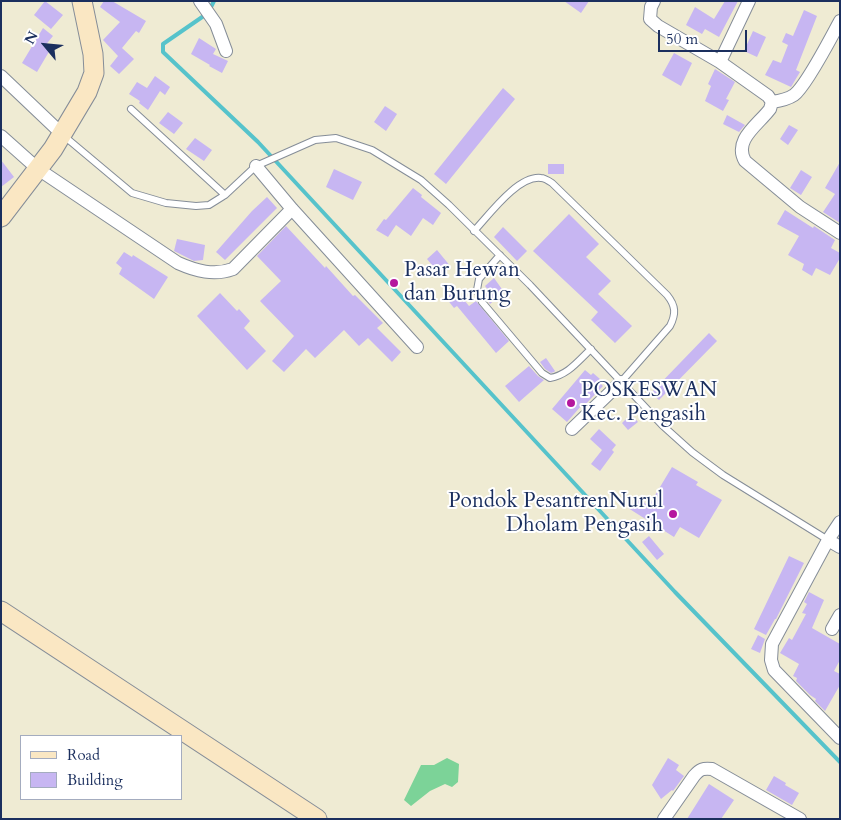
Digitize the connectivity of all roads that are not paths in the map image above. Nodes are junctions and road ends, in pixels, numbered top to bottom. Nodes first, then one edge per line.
1 (82, 1) edge
2 (200, 1) edge
3 (654, 1) edge
4 (749, 1) edge
5 (840, 21) edge
6 (226, 51) dead end
7 (720, 62) junction
8 (1, 76) edge
9 (772, 102) junction
10 (131, 109) dead end
11 (62, 134) junction
12 (1, 136) edge
13 (256, 166) junction
14 (38, 169) junction
15 (225, 195) junction
16 (292, 209) junction
17 (1, 217) edge
18 (474, 231) junction
19 (840, 234) edge
20 (500, 255) junction
21 (417, 347) dead end
22 (591, 350) junction
23 (621, 382) junction
24 (572, 429) dead end
25 (840, 522) edge
26 (828, 540) junction
27 (840, 547) edge
28 (1, 611) edge
29 (840, 614) edge
30 (832, 629) dead end
31 (840, 738) edge
32 (317, 819) edge
33 (664, 819) edge
34 (800, 819) edge

1 - 11 street
2 - 6 street
3 - 7 street
4 - 7 street
5 - 9 street
7 - 9 street
8 - 11 street
9 - 19 street
10 - 15 lane
11 - 14 street
11 - 15 lane
12 - 14 street
13 - 15 lane
13 - 16 street
13 - 18 lane
14 - 16 street
14 - 17 street
16 - 21 street
18 - 20 lane
18 - 23 lane
20 - 22 lane
20 - 22 lane
22 - 23 lane
23 - 24 street
23 - 26 lane
25 - 26 street
26 - 27 street
26 - 31 street
28 - 32 street
29 - 30 street
33 - 34 street

